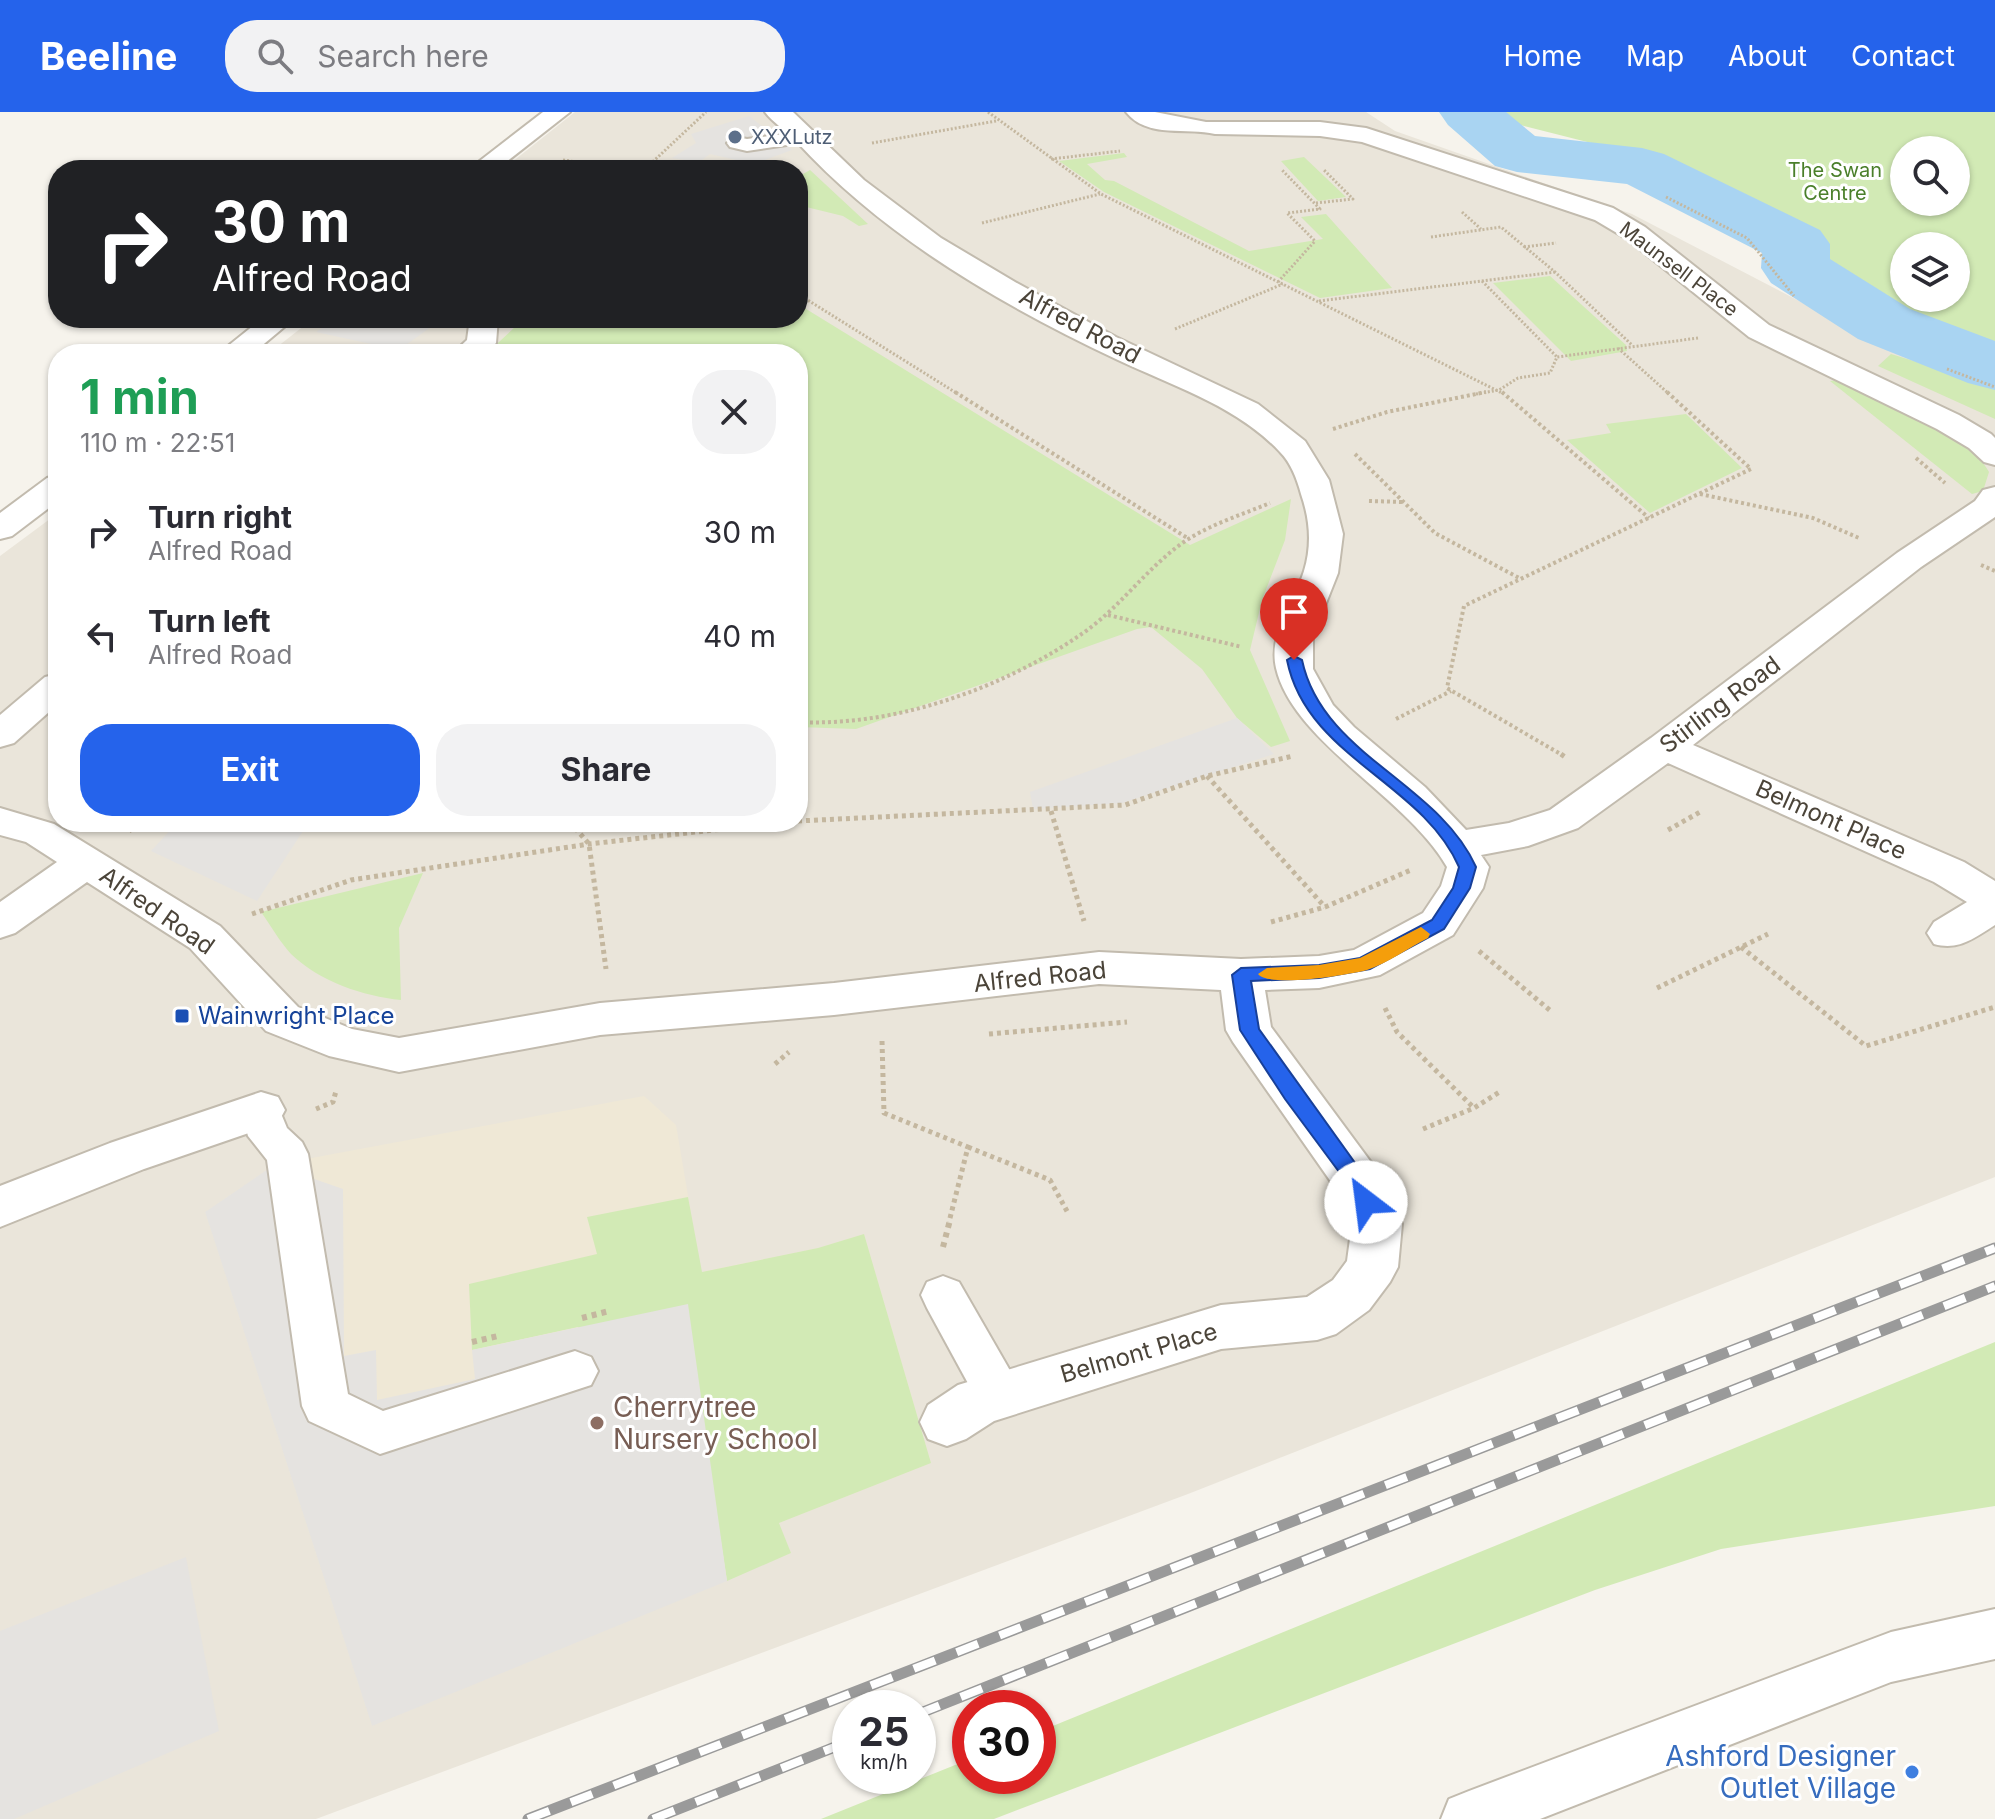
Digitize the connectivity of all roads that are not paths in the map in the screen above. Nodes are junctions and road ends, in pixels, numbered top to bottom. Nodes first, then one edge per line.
1 (558, 112) edge
2 (777, 112) edge
3 (1138, 112) edge
4 (1292, 120) edge
5 (737, 143) dead end
6 (812, 144) junction
7 (493, 160) edge
8 (268, 328) edge
9 (246, 344) edge
10 (1995, 455) edge
11 (48, 493) edge
12 (1995, 497) edge
13 (0, 529) edge
14 (1979, 531) edge
15 (48, 694) edge
16 (0, 735) edge
17 (1665, 747) junction
18 (0, 821) edge
19 (1458, 845) junction
20 (86, 862) junction
21 (1995, 902) edge
22 (0, 923) edge
23 (1949, 933) dead end
24 (1241, 975) junction
25 (261, 1110) joint
26 (0, 1207) edge
27 (943, 1295) road end
28 (575, 1371) dead end
29 (999, 1395) junction
30 (947, 1422) dead end
31 (1995, 1634) edge
32 (1469, 1819) edge

1 - 7 street
2 - 6 street, Alfred Road
3 - 4 street, Maunsell Place
4 - 10 street, Maunsell Place
5 - 6 lane
6 - 19 street, Alfred Road
8 - 9 street
11 - 13 street
12 - 14 street
14 - 17 street, Stirling Road
15 - 16 street
17 - 19 street, Stirling Road
17 - 21 street, Belmont Place
18 - 20 street, Alfred Road
19 - 24 street, Alfred Road
20 - 22 street
20 - 24 street, Alfred Road
21 - 23 street, Belmont Place
24 - 29 street, Belmont Place
25 - 26 street
25 - 28 lane
27 - 29 lane
29 - 30 street, Belmont Place
31 - 32 lane

